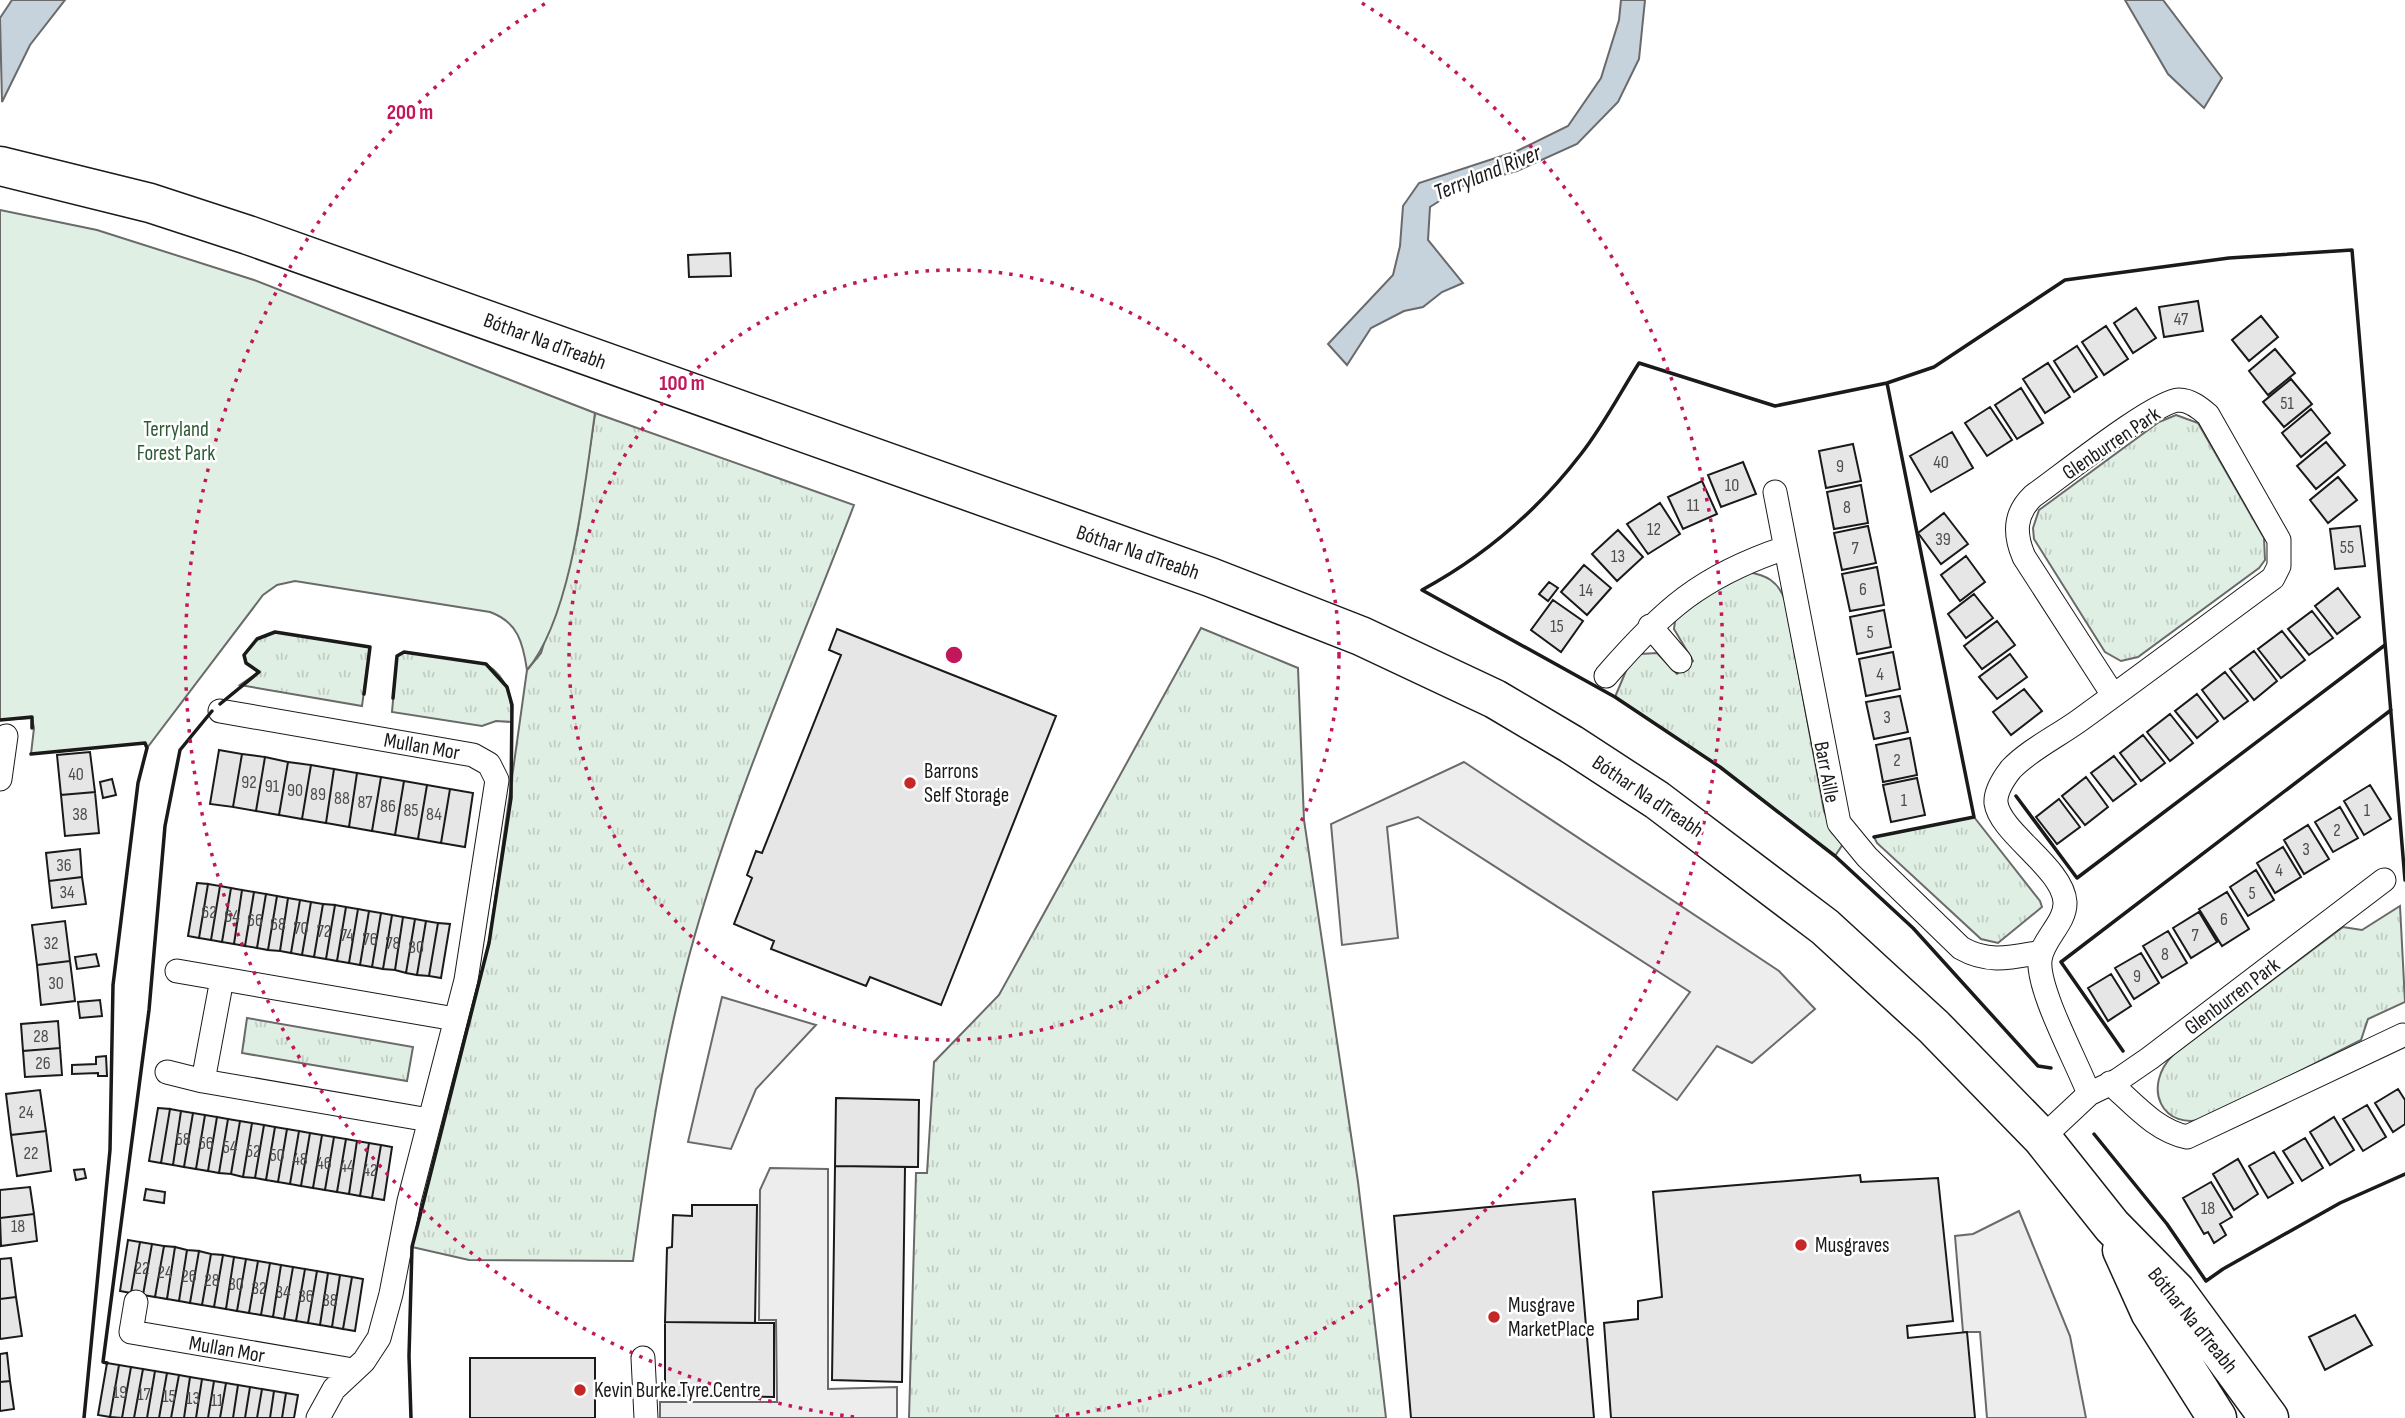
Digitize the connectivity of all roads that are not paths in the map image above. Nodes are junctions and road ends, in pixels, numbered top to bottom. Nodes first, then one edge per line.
1 (0, 166) edge
2 (1775, 492) dead end
3 (1786, 548) junction
4 (1650, 626) junction
5 (1680, 661) dead end
6 (1606, 677) dead end
7 (2113, 695) junction
8 (220, 711) dead end
9 (6, 736) dead end
10 (0, 779) edge
11 (2384, 880) dead end
12 (2042, 952) junction
13 (177, 971) dead end
14 (222, 979) junction
15 (455, 1019) junction
16 (2403, 1035) dead end
17 (167, 1072) dead end
18 (203, 1081) junction
19 (2110, 1083) junction
20 (2089, 1094) junction
21 (429, 1121) junction
22 (2042, 1138) junction
23 (2112, 1226) junction
24 (136, 1302) dead end
25 (643, 1357) dead end
26 (353, 1370) junction
27 (318, 1418) edge
28 (646, 1418) edge
29 (2217, 1418) edge
30 (2269, 1418) edge

1 - 22 highway, Bóthar Na dTreabh
2 - 3 street, Barr Aille
3 - 4 street
3 - 12 street, Barr Aille
4 - 5 street
4 - 6 street
7 - 7 street, Glenburren Park
7 - 12 street, Glenburren Park
8 - 15 street, Mullan Mor
9 - 10 street
11 - 19 street, Glenburren Park
12 - 20 street
13 - 14 street
14 - 15 street
14 - 18 street
15 - 21 street, Mullan Mor
16 - 19 street
17 - 18 street
18 - 21 street
19 - 20 street, Glenburren Park
20 - 22 street, Glenburren Park
21 - 26 street, Mullan Mor
22 - 23 highway, Bóthar Na dTreabh
23 - 29 highway, Bóthar Na dTreabh
23 - 30 highway, Bóthar Na dTreabh
24 - 26 street, Mullan Mor
25 - 28 street
26 - 27 street, Mullan Mor

